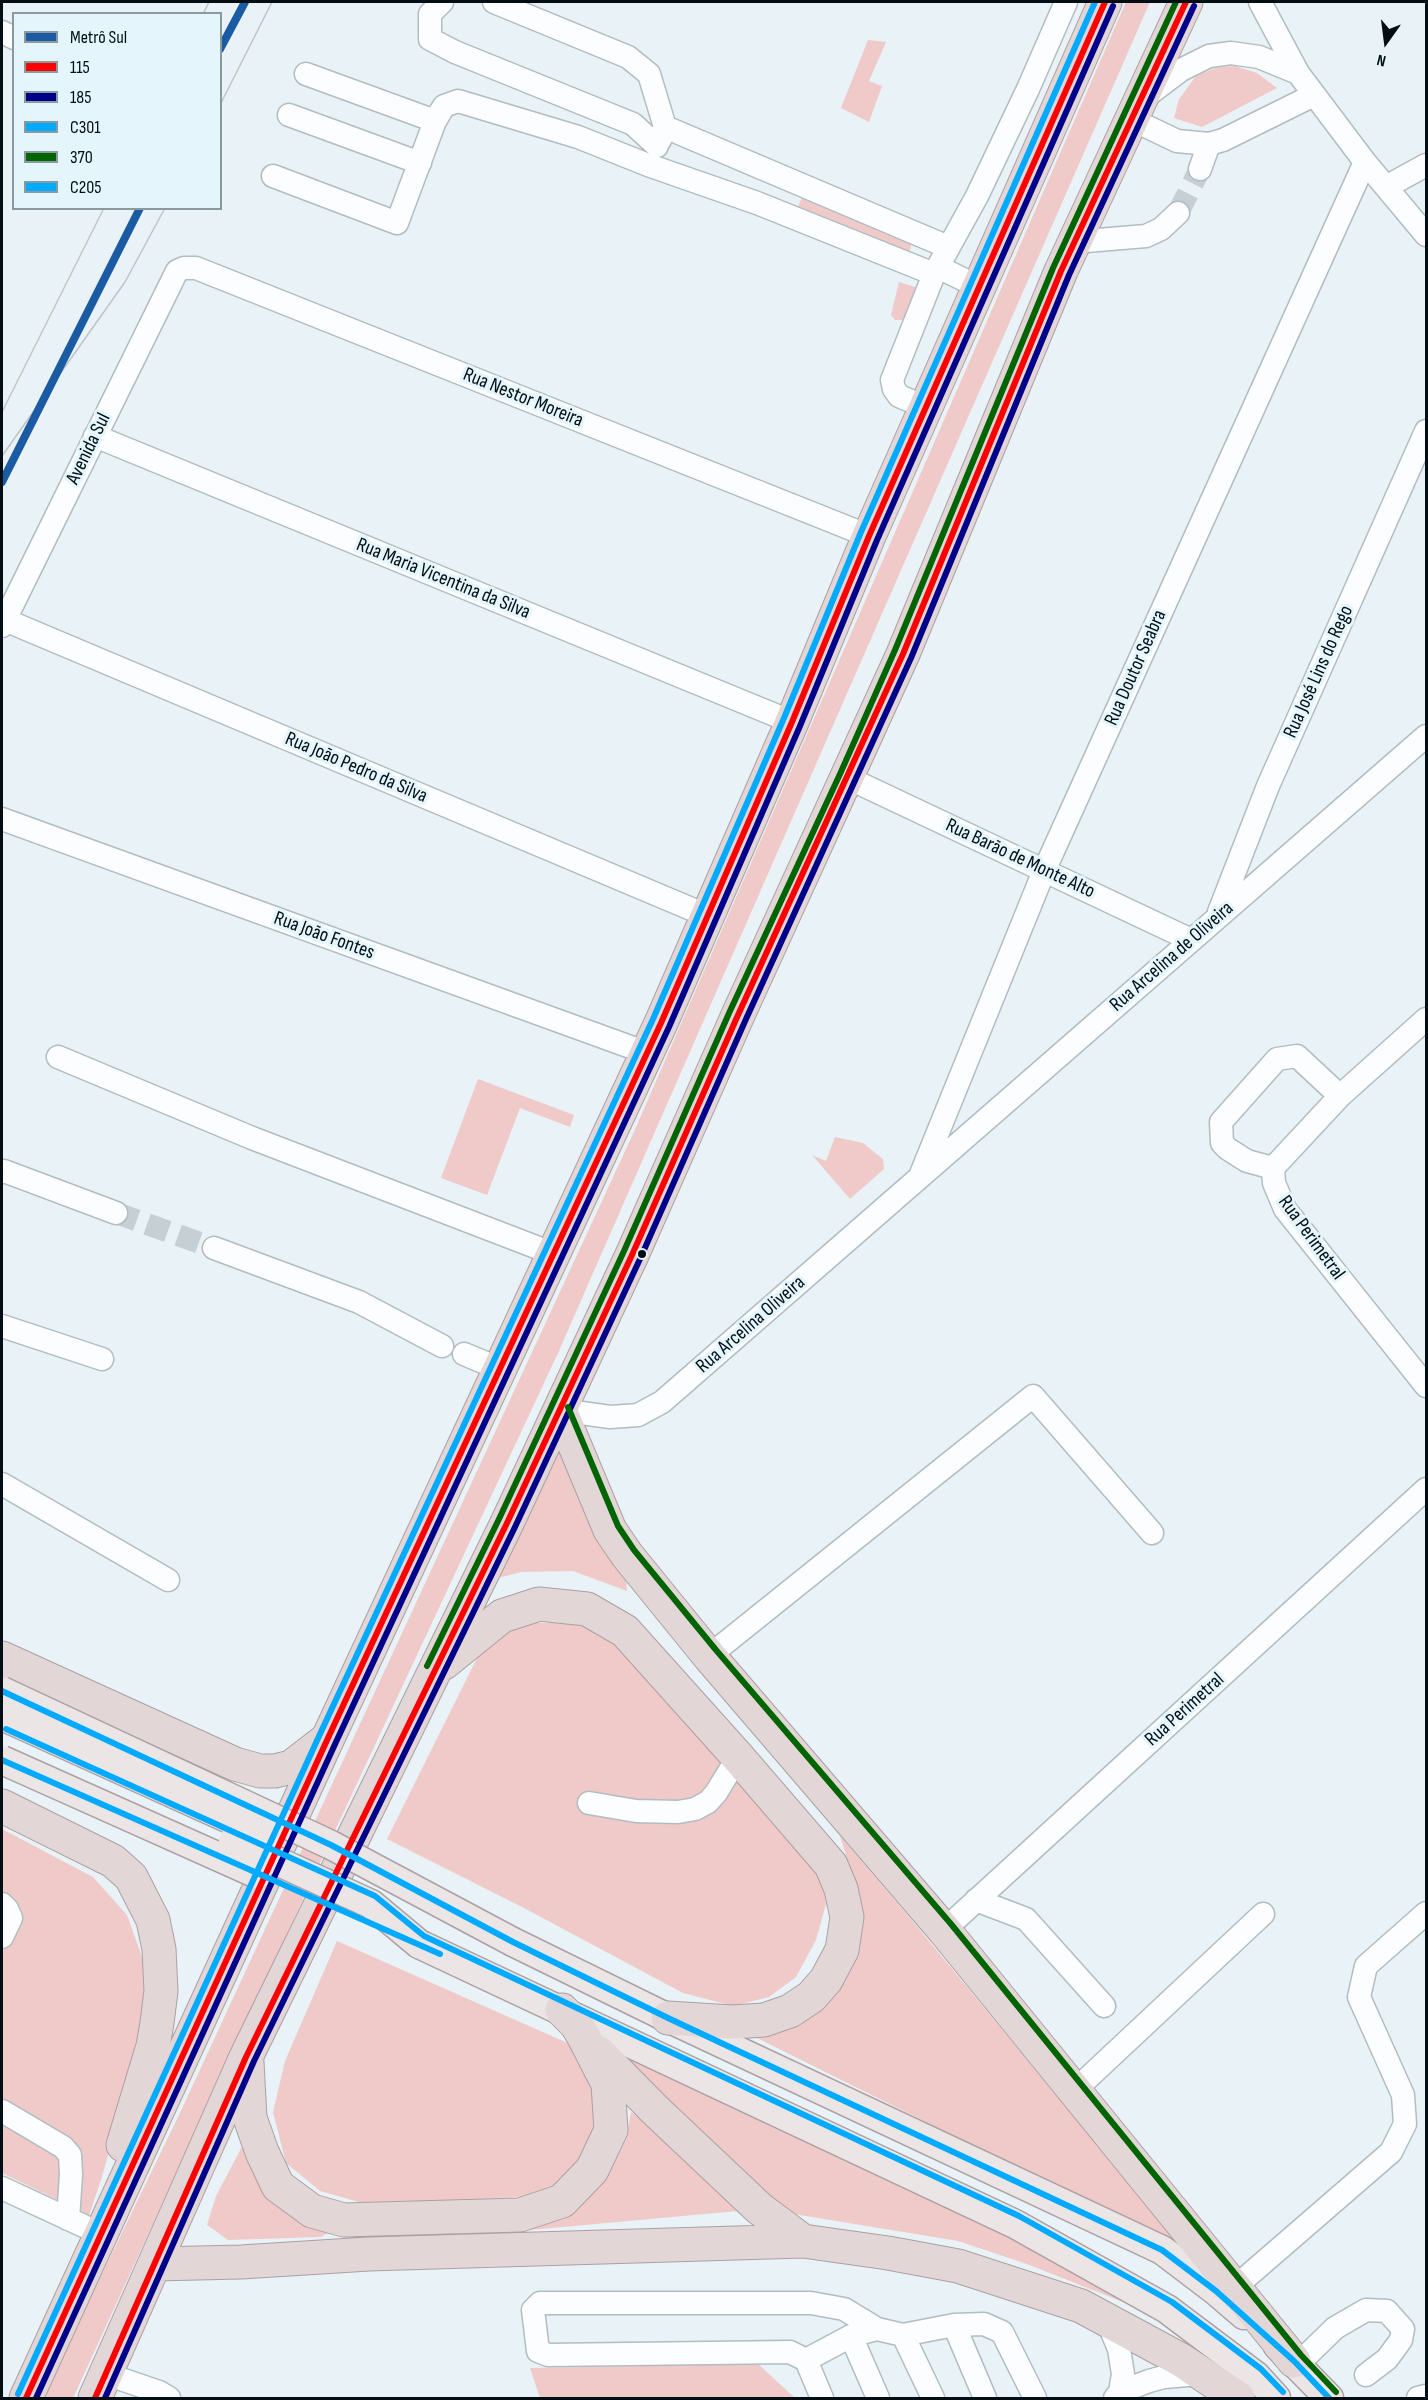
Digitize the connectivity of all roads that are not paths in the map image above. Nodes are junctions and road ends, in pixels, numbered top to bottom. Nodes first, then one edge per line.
1 (442, 2) edge
2 (494, 2) edge
3 (1066, 2) edge
4 (1105, 2) edge
5 (1186, 2) edge
6 (1260, 2) edge
7 (1298, 73) junction
8 (306, 74) dead end
9 (1028, 89) junction
10 (1314, 95) junction
11 (1061, 100) junction
12 (1136, 110) junction
13 (289, 115) dead end
14 (435, 121) junction
15 (1209, 144) junction
16 (657, 146) junction
17 (1365, 162) junction
18 (420, 163) junction
19 (1426, 165) edge
20 (1200, 169) tunnel mouth
21 (273, 176) dead end
22 (1386, 187) junction
23 (1178, 213) tunnel mouth
24 (1426, 235) edge
25 (1074, 242) junction
26 (948, 247) junction
27 (936, 271) junction
28 (177, 272) joint
29 (979, 286) junction
30 (925, 407) junction
31 (1426, 431) edge
32 (95, 436) junction
33 (869, 536) junction
34 (3, 623) edge
35 (792, 722) junction
36 (1426, 736) edge
37 (848, 778) junction
38 (2, 819) edge
39 (1044, 871) junction
40 (708, 916) junction
41 (1217, 916) junction
42 (1191, 940) junction
43 (1426, 1019) edge
44 (647, 1053) junction
45 (58, 1057) dead end
46 (1340, 1096) junction
47 (1273, 1168) junction
48 (2, 1172) edge
49 (919, 1179) junction
50 (116, 1213) tunnel mouth
51 (214, 1248) tunnel mouth
52 (554, 1254) junction
53 (2, 1326) edge
54 (442, 1346) dead end
55 (464, 1354) dead end
56 (102, 1359) dead end
57 (500, 1369) junction
58 (1426, 1386) edge
59 (560, 1410) junction
60 (2, 1484) edge
61 (1426, 1489) edge
62 (1152, 1533) dead end
63 (168, 1580) dead end
64 (709, 1656) junction
65 (2, 1658) edge
66 (435, 1670) junction
67 (2, 1691) edge
68 (2, 1716) edge
69 (2, 1737) edge
70 (328, 1738) junction
71 (738, 1757) junction
72 (2, 1760) edge
73 (589, 1803) dead end
74 (2, 1806) edge
75 (976, 1900) junction
76 (2, 1904) edge
77 (1426, 1913) edge
78 (1263, 1914) dead end
79 (944, 1930) junction
80 (2, 1937) edge
81 (513, 1942) junction
82 (419, 1944) junction
83 (1104, 2006) dead end
84 (560, 2009) junction
85 (668, 2018) junction
86 (585, 2039) junction
87 (246, 2057) junction
88 (1074, 2091) junction
89 (2, 2111) edge
90 (2, 2188) edge
91 (68, 2219) junction
92 (101, 2234) junction
93 (803, 2241) junction
94 (155, 2264) junction
95 (1234, 2288) junction
96 (1106, 2318) junction
97 (954, 2325) junction
98 (877, 2329) junction
99 (903, 2335) junction
100 (851, 2336) junction
101 (806, 2360) junction
102 (1296, 2363) junction
103 (1200, 2373) junction
104 (1366, 2375) dead end
105 (100, 2386) edge
106 (1117, 2395) edge
107 (1426, 2396) edge
108 (26, 2398) edge
109 (170, 2398) edge
110 (822, 2398) edge
111 (878, 2398) edge
112 (933, 2398) edge
113 (985, 2398) edge
114 (1035, 2398) edge
115 (1238, 2398) edge
116 (1276, 2398) edge
117 (1329, 2398) edge
118 (1418, 2398) edge

1 - 16 street
2 - 16 street
3 - 9 street
4 - 11 highway
5 - 12 highway
6 - 7 street
7 - 10 street
7 - 12 street
8 - 14 street
9 - 11 street
9 - 26 street
10 - 15 street
10 - 17 street
11 - 29 highway
12 - 15 street
12 - 25 highway
13 - 18 street
14 - 16 street
14 - 18 street
15 - 20 street
16 - 26 street
16 - 27 street
17 - 22 street
17 - 39 street, Rua Doutor Seabra
18 - 21 street
19 - 22 street
22 - 24 street
23 - 25 street
25 - 37 highway
26 - 27 street
27 - 29 street
27 - 30 street
28 - 32 street, Avenida Sul
28 - 33 street, Rua Nestor Moreira
29 - 30 highway
30 - 33 highway
31 - 41 street, Rua José Lins do Rego
32 - 34 street, Avenida Sul
32 - 35 street, Rua Maria Vicentina da Silva
33 - 35 highway
34 - 40 street, Rua João Pedro da Silva
35 - 40 highway
36 - 41 street, Rua Arcelina de Oliveira
37 - 39 street, Rua Barão de Monte Alto
37 - 59 highway
38 - 44 street, Rua João Fontes
39 - 42 street, Rua Barão de Monte Alto
39 - 49 street, Rua Doutor Seabra
40 - 44 highway
41 - 42 street, Rua Arcelina de Oliveira
42 - 49 street, Rua Arcelina de Oliveira
43 - 46 street
44 - 52 highway
45 - 52 street
46 - 47 street
46 - 47 street
47 - 58 street, Rua Perimetral
48 - 50 street
49 - 59 street, Rua Arcelina Oliveira
51 - 54 street
52 - 57 highway
53 - 56 street
55 - 57 street
57 - 70 highway
59 - 64 highway
59 - 66 highway
60 - 63 street
61 - 75 street, Rua Perimetral
62 - 64 street
64 - 79 highway
65 - 70 highway
66 - 71 highway
66 - 87 highway
67 - 81 main road, bridge
68 - 81 main road, bridge
69 - 82 main road, bridge
70 - 92 highway
71 - 73 street
71 - 85 highway
72 - 82 main road, bridge
74 - 92 highway
75 - 79 street, Rua Perimetral
75 - 83 street
76 - 80 street
77 - 95 street
78 - 88 street
79 - 88 highway
81 - 85 main road
82 - 84 main road
84 - 86 highway
84 - 116 main road
85 - 102 main road
86 - 87 highway
86 - 93 highway
87 - 94 highway
88 - 95 highway
89 - 91 street
90 - 91 street
91 - 92 street
92 - 108 highway
93 - 94 highway
93 - 96 highway
94 - 105 highway
95 - 102 highway
96 - 103 highway
96 - 106 street
97 - 99 street
97 - 113 street
97 - 114 street
98 - 99 street
98 - 100 street
98 - 101 street
99 - 112 street
100 - 101 street
100 - 111 street
101 - 110 street
102 - 104 street
102 - 117 main road
103 - 106 street
103 - 115 highway
105 - 109 street
107 - 118 street

